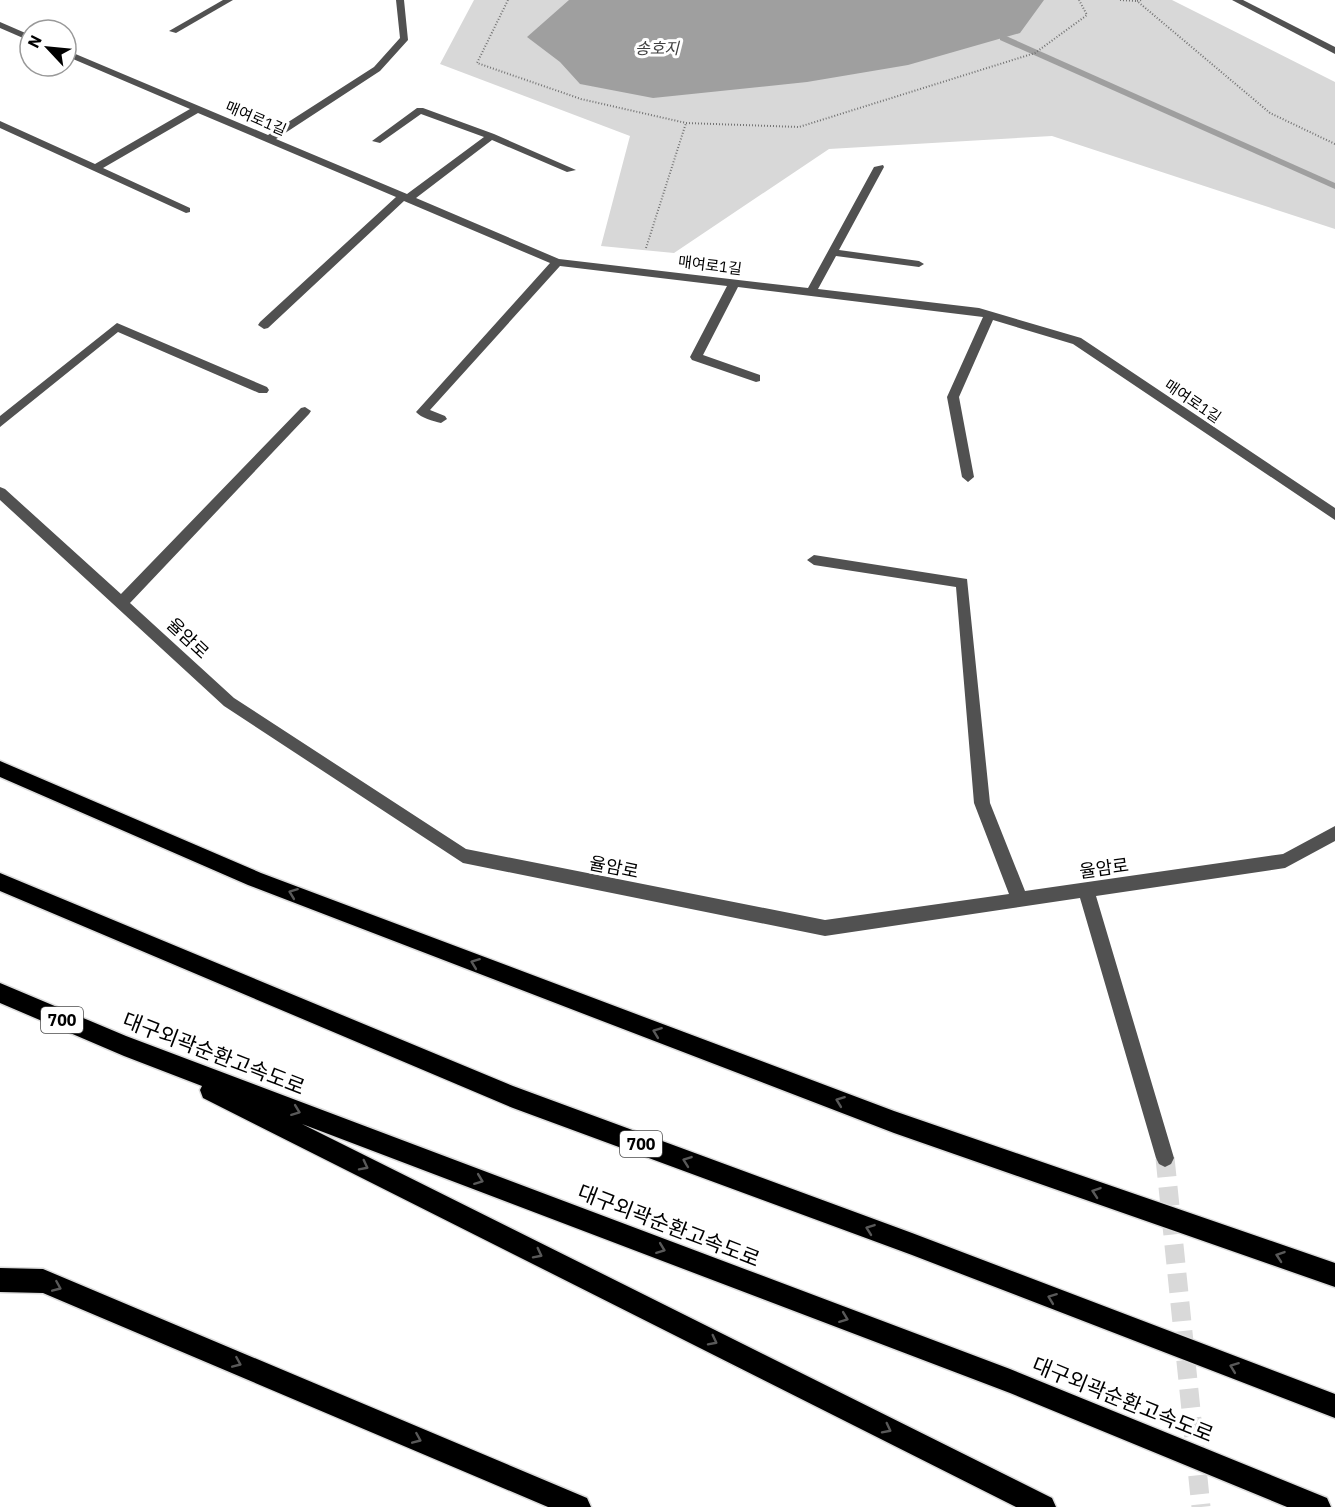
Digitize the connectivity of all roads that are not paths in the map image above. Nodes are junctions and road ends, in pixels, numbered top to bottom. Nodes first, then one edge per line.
1 (229, 0) edge
2 (400, 0) edge
3 (1236, 0) edge
4 (0, 25) edge
5 (173, 31) dead end
6 (18, 33) edge
7 (1335, 51) edge
8 (78, 58) edge
9 (198, 109) junction
10 (0, 124) edge
11 (491, 136) junction
12 (268, 139) junction
13 (377, 141) dead end
14 (879, 167) dead end
15 (95, 168) junction
16 (571, 170) dead end
17 (406, 197) junction
18 (186, 210) dead end
19 (833, 252) junction
20 (557, 262) junction
21 (919, 264) dead end
22 (734, 283) junction
23 (811, 292) junction
24 (989, 315) junction
25 (264, 325) dead end
26 (756, 378) dead end
27 (263, 390) dead end
28 (305, 411) dead end
29 (441, 418) dead end
30 (0, 423) edge
31 (968, 477) dead end
32 (0, 492) edge
33 (1335, 515) edge
34 (814, 560) dead end
35 (121, 603) junction
36 (0, 769) edge
37 (1335, 832) edge
38 (0, 882) edge
39 (1086, 890) junction
40 (1020, 900) junction
41 (0, 993) edge
42 (124, 1046) junction
43 (1165, 1158) tunnel mouth
44 (1335, 1275) edge
45 (0, 1280) edge
46 (1335, 1406) edge
47 (578, 1507) edge
48 (1043, 1507) edge
49 (1318, 1507) edge

1 - 5 street
2 - 12 street
3 - 7 street
4 - 6 street
8 - 9 street, 매여로1길
9 - 12 street, 매여로1길
9 - 15 street
10 - 15 street
11 - 13 street
11 - 16 street
11 - 17 street
12 - 17 street, 매여로1길
14 - 19 street
15 - 18 street
17 - 20 street, 매여로1길
17 - 25 street
19 - 21 street
19 - 23 street
20 - 22 street, 매여로1길
20 - 29 street
22 - 23 street, 매여로1길
22 - 26 street
23 - 24 street, 매여로1길
24 - 31 street
24 - 33 street, 매여로1길
27 - 30 street
28 - 35 street
32 - 35 street, 율암로
34 - 40 street
35 - 40 street, 율암로
44 -> 36 highway
37 - 39 street, 율암로
46 -> 38 highway, 700
39 - 40 street, 율암로
39 - 43 street
41 - 42 highway, 대구외곽순환고속도로 / 700
42 -> 48 highway
42 -> 49 highway, 대구외곽순환고속도로 / 700
45 -> 47 highway

